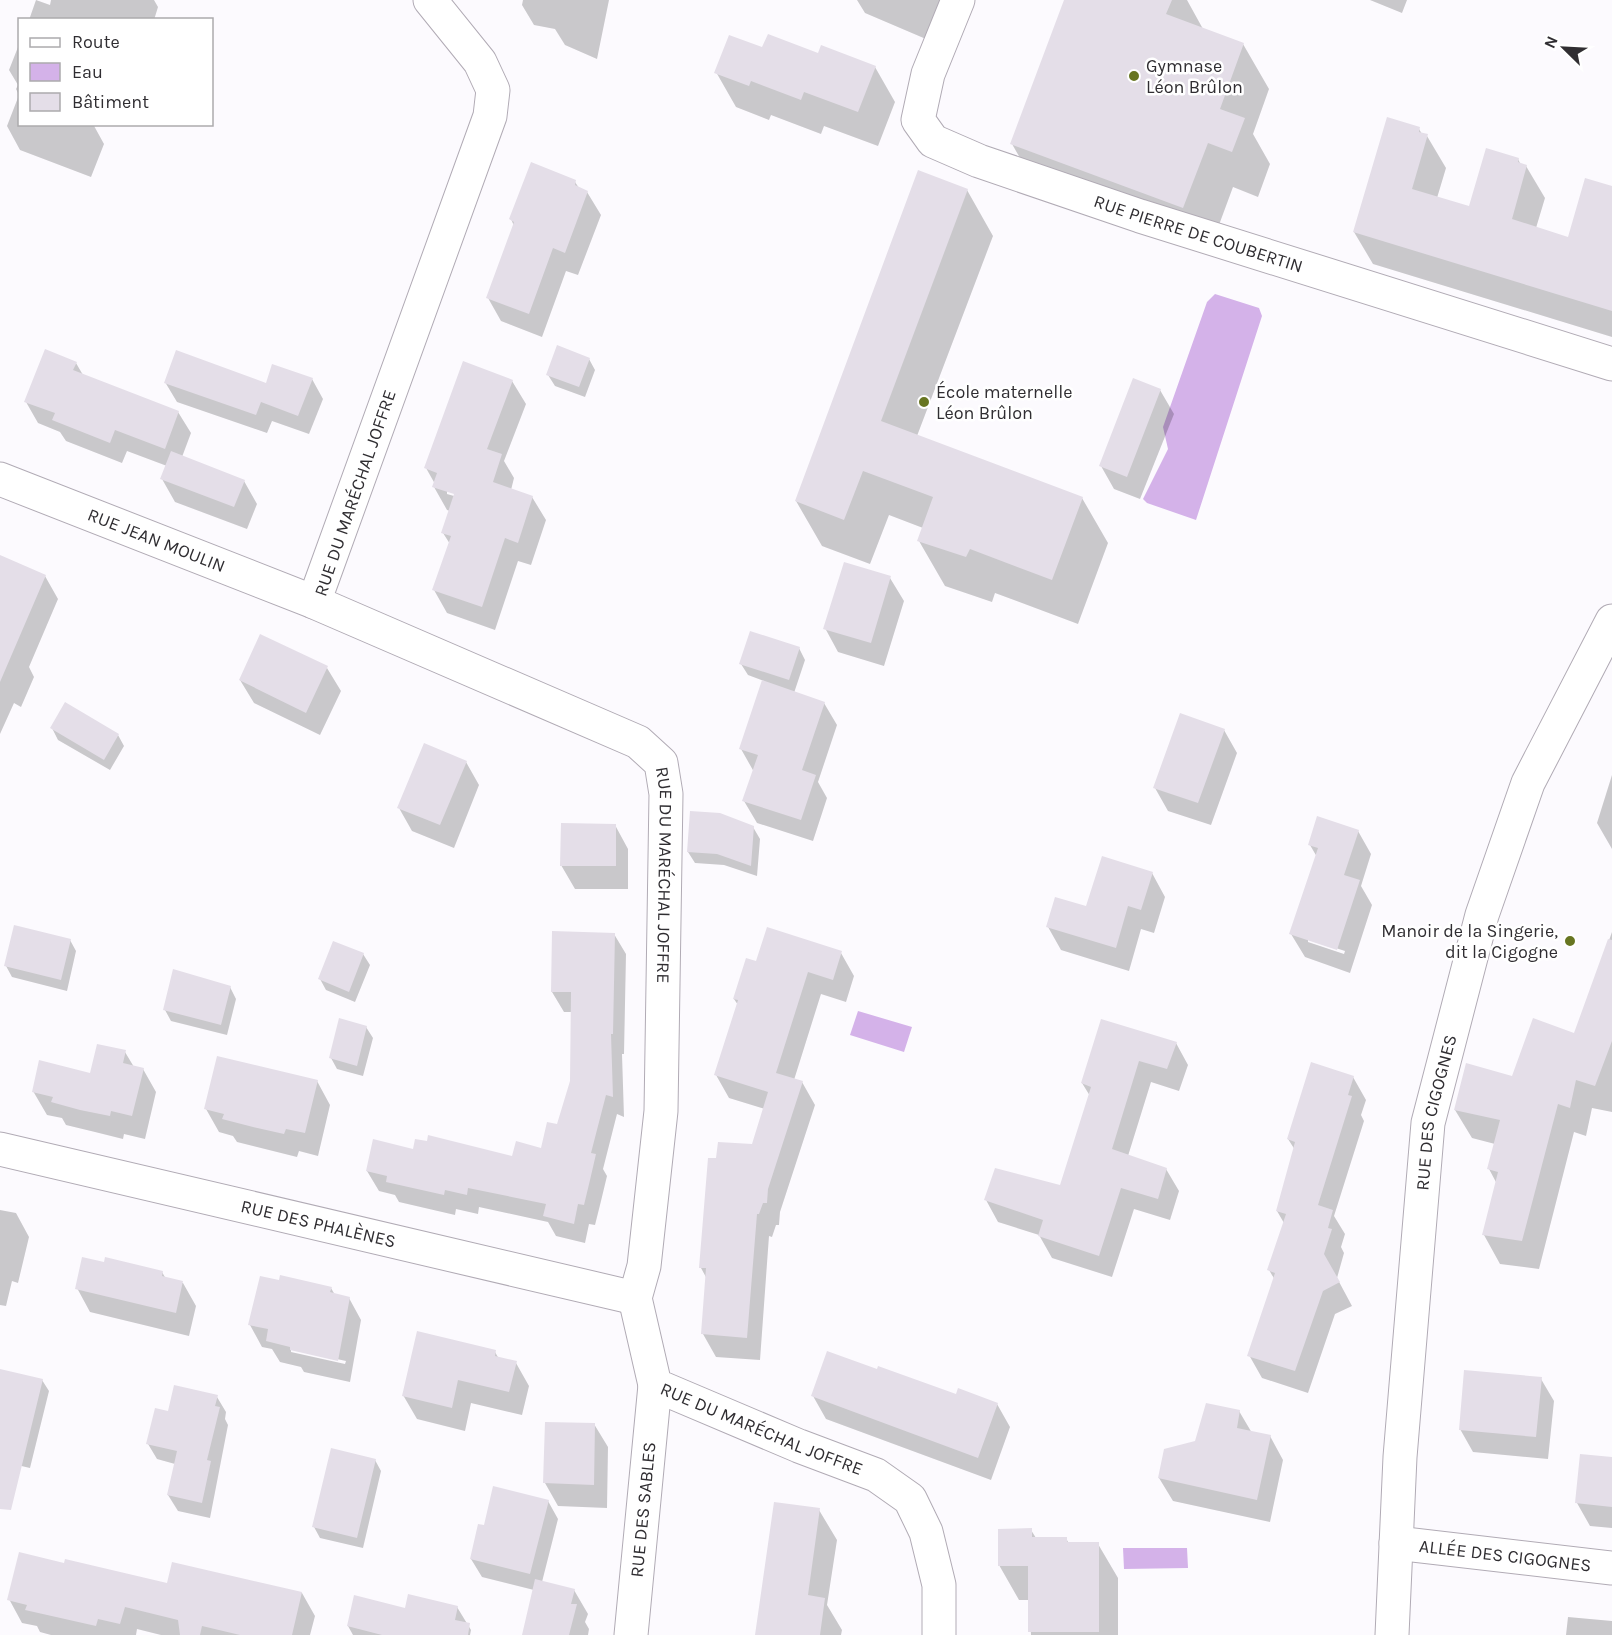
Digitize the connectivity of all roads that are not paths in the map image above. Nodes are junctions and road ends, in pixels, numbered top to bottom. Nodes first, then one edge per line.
1 (430, 0) edge
2 (958, 0) edge
3 (1612, 364) edge
4 (0, 480) edge
5 (314, 602) junction
6 (1612, 621) edge
7 (0, 1149) edge
8 (635, 1298) junction
9 (655, 1385) junction
10 (1396, 1544) junction
11 (1612, 1568) edge
12 (632, 1635) edge
13 (939, 1635) edge
14 (1392, 1635) edge

1 - 5 street, RUE DU MARÉCHAL JOFFRE
2 - 3 street, RUE PIERRE DE COUBERTIN
4 - 5 street, RUE JEAN MOULIN
5 - 8 street, RUE DU MARÉCHAL JOFFRE
6 - 10 street, RUE DES CIGOGNES
7 - 8 street, RUE DES PHALÈNES
8 - 9 street, RUE DU MARÉCHAL JOFFRE
9 - 12 street, RUE DES SABLES
9 - 13 street, RUE DU MARÉCHAL JOFFRE
10 - 11 street, ALLÉE DES CIGOGNES
10 - 14 street, RUE DES CIGOGNES

